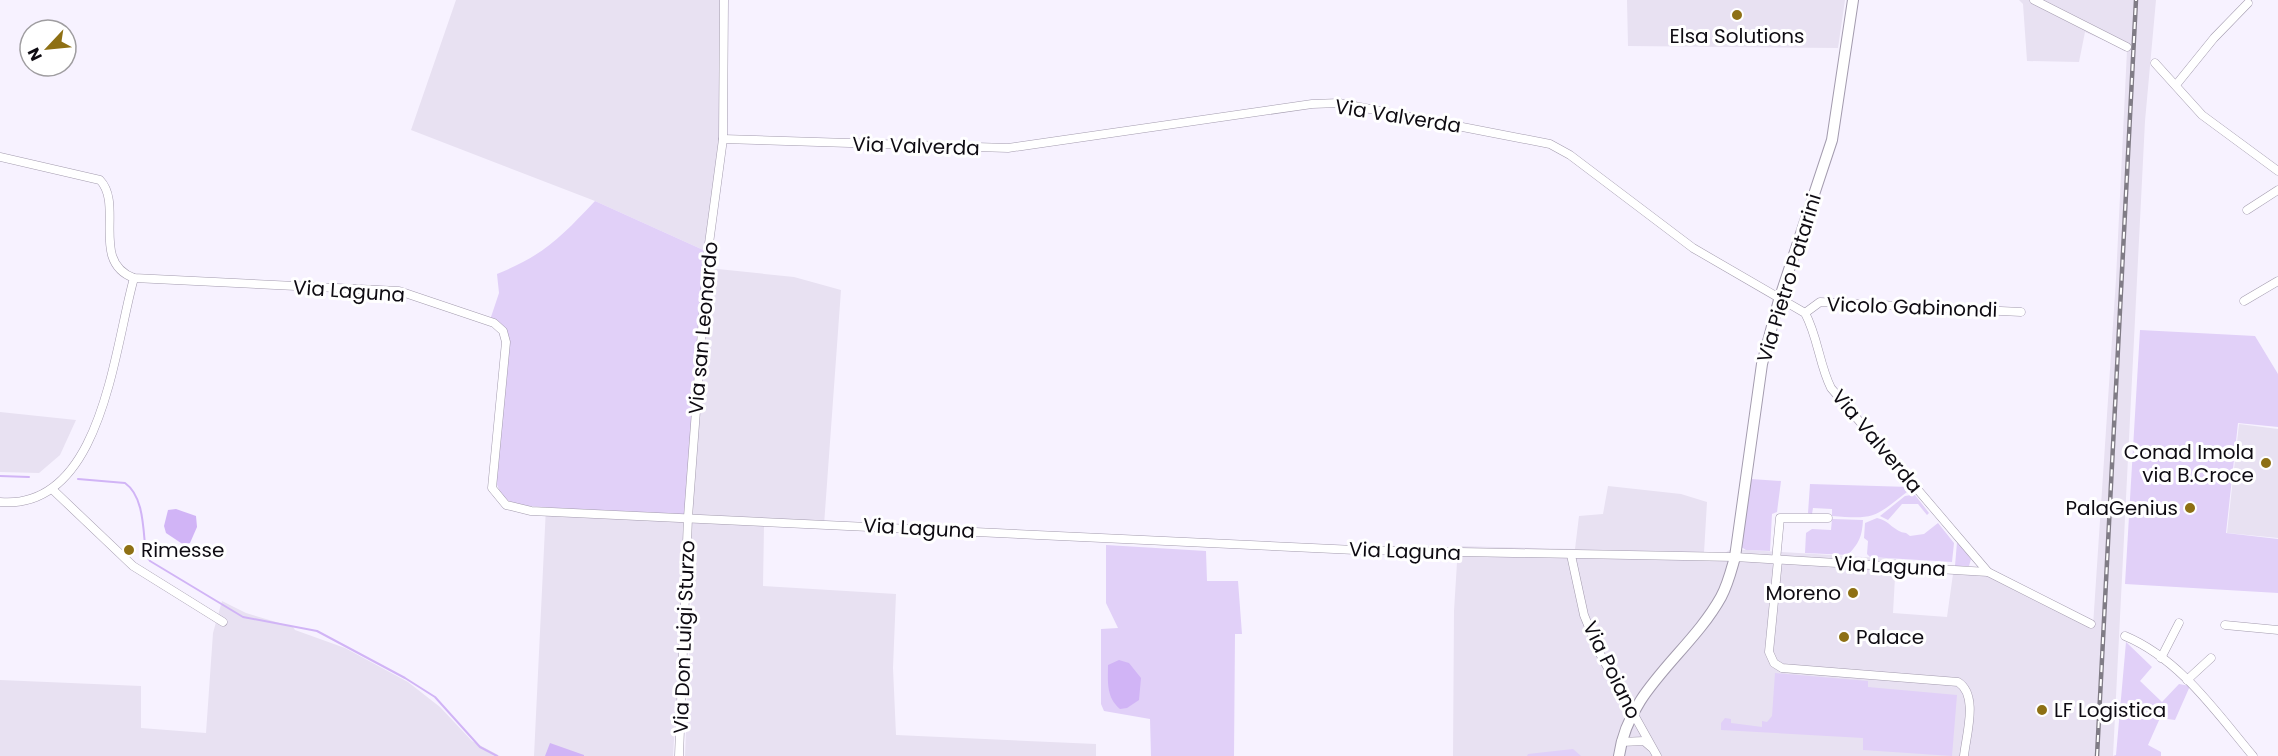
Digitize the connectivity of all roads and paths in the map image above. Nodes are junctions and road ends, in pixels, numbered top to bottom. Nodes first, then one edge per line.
1 (724, 0) edge
2 (1854, 0) edge
3 (2034, 0) edge
4 (2248, 3) dead end
5 (2127, 47) dead end
6 (2155, 63) dead end
7 (2176, 86) junction
8 (723, 140) junction
9 (0, 157) edge
10 (2278, 171) edge
11 (2278, 190) edge
12 (2247, 210) dead end
13 (134, 278) junction
14 (2278, 281) edge
15 (1779, 300) junction
16 (2244, 301) dead end
17 (2021, 312) dead end
18 (1805, 313) junction
19 (52, 489) junction
20 (0, 502) edge
21 (688, 517) junction
22 (1828, 518) dead end
23 (1571, 555) junction
24 (1735, 557) junction
25 (1777, 560) junction
26 (1988, 572) junction
27 (223, 622) dead end
28 (2179, 623) dead end
29 (2091, 624) dead end
30 (2225, 625) dead end
31 (2278, 630) edge
32 (2125, 636) dead end
33 (2161, 658) junction
34 (2211, 658) dead end
35 (2187, 680) junction
36 (1632, 713) junction
37 (1621, 742) junction
38 (1652, 748) junction
39 (679, 756) edge
40 (1619, 756) edge
41 (1656, 756) edge
42 (1964, 756) edge
43 (2253, 756) edge

1 - 8 street
2 - 15 main road, Via Pietro Patarini
3 - 5 street
4 - 7 street
6 - 7 street
7 - 10 street
8 - 15 street, Via Valverda
8 - 21 street, Via san Leonardo
9 - 13 street
11 - 12 street
13 - 19 street
13 - 21 street, Via Laguna
14 - 16 street
15 - 18 street, Via Valverda
15 - 24 main road, Via Pietro Patarini
17 - 18 street, Vicolo Gabinondi
18 - 26 street, Via Valverda
19 - 20 street
19 - 27 street
21 - 23 street, Via Laguna
21 - 39 street, Via Don Luigi Sturzo
22 - 25 street
23 - 24 street, Via Laguna
23 - 36 street, Via Poiano
24 - 25 street, Via Laguna
24 - 36 main road, Via Pietro Patarini
25 - 26 street, Via Laguna
25 - 42 street
26 - 29 street, Via Laguna
28 - 33 street
30 - 31 street
32 - 33 street
33 - 35 street
34 - 35 street
35 - 43 street
36 - 37 main road, Via Pietro Patarini
36 - 38 street, Via Poiano
37 - 38 street, Via Poiano
37 - 40 main road, Via Pietro Patarini
38 - 41 street, Via Poiano

